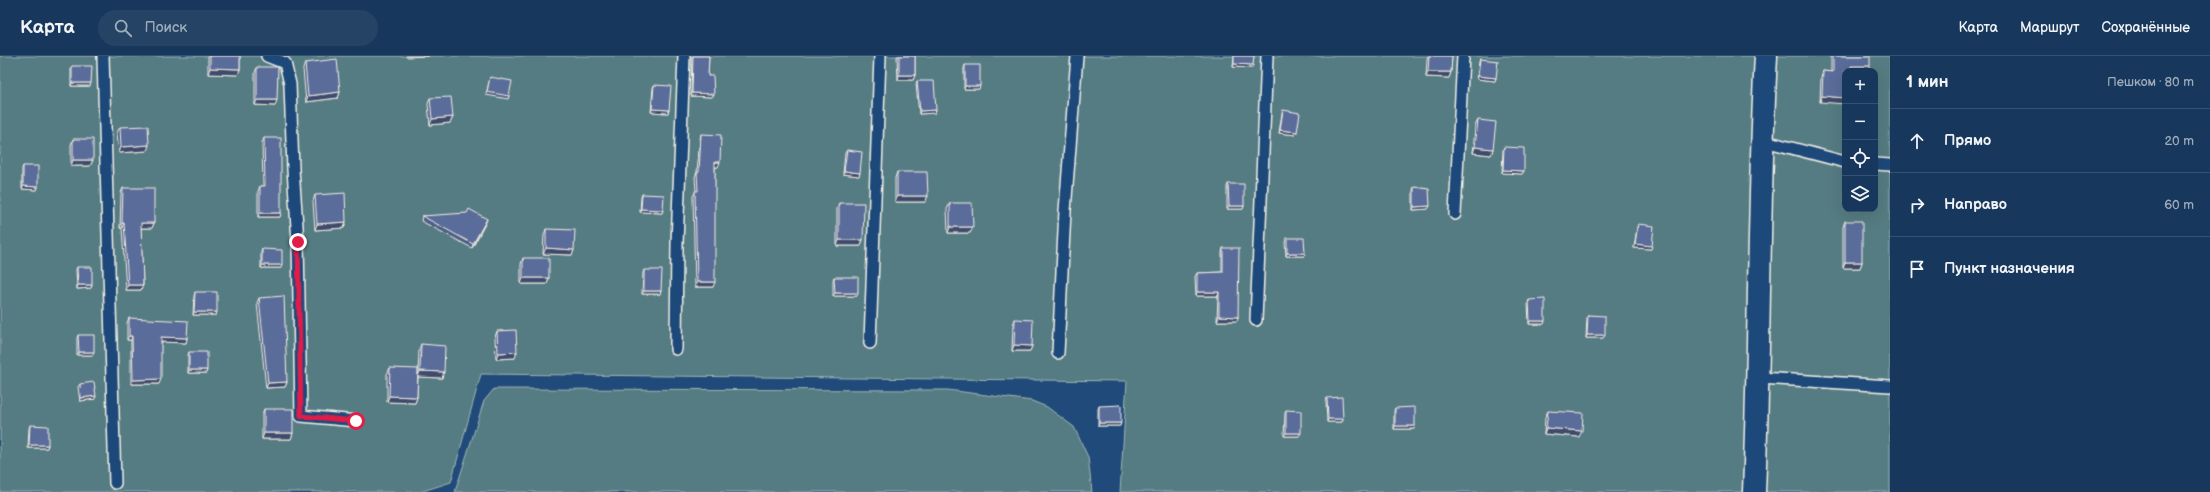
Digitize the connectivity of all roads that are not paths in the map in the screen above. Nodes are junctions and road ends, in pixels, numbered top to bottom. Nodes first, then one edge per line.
1 (103, 56) edge
2 (267, 56) edge
3 (684, 56) edge
4 (880, 56) edge
5 (1077, 56) edge
6 (1267, 56) edge
7 (1463, 56) edge
8 (1766, 56) edge
9 (1761, 140) junction
10 (1842, 161) edge
11 (1878, 164) edge
12 (1890, 165) edge
13 (1454, 214) dead end
14 (1256, 320) dead end
15 (870, 343) dead end
16 (676, 349) dead end
17 (1058, 353) dead end
18 (1759, 378) junction
19 (1890, 386) edge
20 (356, 421) dead end
21 (115, 483) dead end
22 (1754, 492) edge

1 - 21 lane
2 - 20 lane
3 - 16 lane
4 - 15 lane
5 - 17 lane
6 - 14 lane
7 - 13 lane
8 - 9 street
9 - 10 lane
9 - 18 street
11 - 12 lane
18 - 19 lane
18 - 22 street

